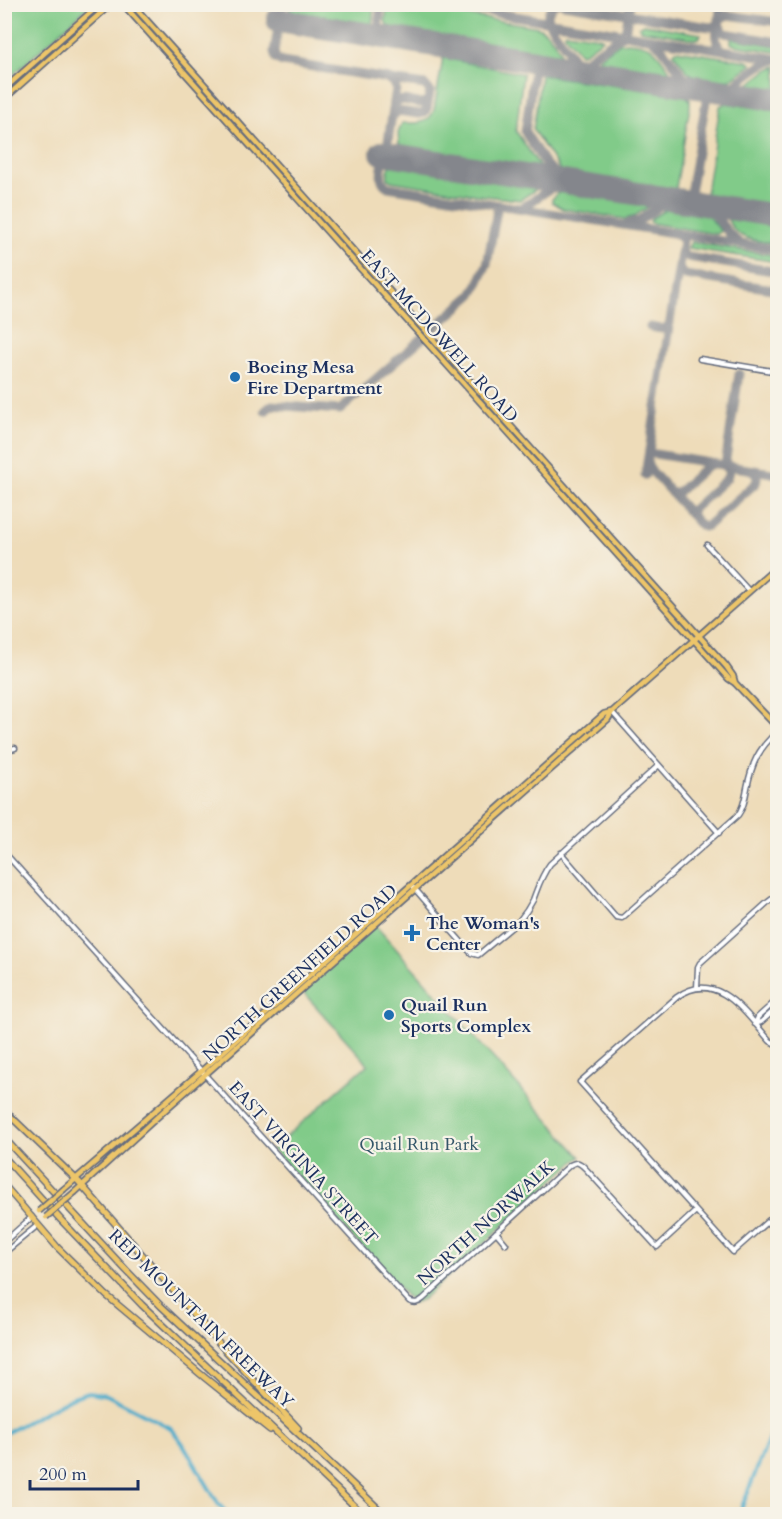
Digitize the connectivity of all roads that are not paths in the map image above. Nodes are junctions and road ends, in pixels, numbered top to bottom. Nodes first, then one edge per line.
1 (100, 4) edge
2 (111, 4) edge
3 (123, 4) edge
4 (132, 4) edge
5 (4, 89) edge
6 (4, 99) edge
7 (700, 359) dead end
8 (777, 372) edge
9 (588, 513) junction
10 (584, 517) junction
11 (707, 545) dead end
12 (777, 566) edge
13 (749, 591) junction
14 (696, 638) junction
15 (612, 712) junction
16 (777, 730) edge
17 (15, 748) dead end
18 (4, 753) edge
19 (659, 765) junction
20 (513, 796) junction
21 (491, 822) junction
22 (719, 833) junction
23 (4, 852) edge
24 (561, 854) junction
25 (411, 884) junction
26 (416, 889) junction
27 (775, 898) edge
28 (697, 988) junction
29 (777, 999) edge
30 (777, 1007) edge
31 (755, 1024) junction
32 (777, 1045) edge
33 (201, 1071) junction
34 (206, 1075) junction
35 (4, 1110) edge
36 (4, 1138) edge
37 (4, 1157) edge
38 (75, 1179) junction
39 (4, 1185) edge
40 (82, 1186) junction
41 (696, 1211) junction
42 (777, 1212) edge
43 (32, 1217) junction
44 (38, 1224) junction
45 (496, 1232) junction
46 (4, 1242) edge
47 (506, 1244) dead end
48 (4, 1253) edge
49 (413, 1303) joint
50 (286, 1441) junction
51 (345, 1477) junction
52 (363, 1515) edge
53 (384, 1515) edge

1 - 5 main road
2 - 6 main road
3 - 10 main road, EAST MCDOWELL ROAD
4 - 9 main road, EAST MCDOWELL ROAD
7 - 8 street
9 - 10 main road
9 - 14 main road, EAST MCDOWELL ROAD
10 - 14 main road, EAST MCDOWELL ROAD
11 - 13 street
12 - 13 main road, NORTH GREENFIELD ROAD
13 - 14 main road, NORTH GREENFIELD ROAD
14 - 15 main road, NORTH GREENFIELD ROAD
14 - 16 main road, EAST MCDOWELL ROAD
15 - 19 street
15 - 20 main road, NORTH GREENFIELD ROAD
15 - 21 main road, NORTH GREENFIELD ROAD
16 - 22 street
17 - 18 street
19 - 22 street
19 - 24 street
20 - 21 main road
20 - 25 main road, NORTH GREENFIELD ROAD
21 - 26 main road, NORTH GREENFIELD ROAD
22 - 24 street
23 - 33 street, EAST VIRGINIA STREET
24 - 26 street
25 - 26 street
25 - 33 main road, NORTH GREENFIELD ROAD
26 - 34 main road, NORTH GREENFIELD ROAD
27 - 28 street
28 - 31 street
28 - 41 street
29 - 31 street
30 - 31 street
31 - 32 street
33 - 34 street, EAST VIRGINIA STREET
33 - 38 main road, NORTH GREENFIELD ROAD
34 - 40 main road, NORTH GREENFIELD ROAD
34 - 49 street, EAST VIRGINIA STREET
35 - 38 highway
36 - 51 highway, RED MOUNTAIN FREEWAY
37 - 50 highway, RED MOUNTAIN FREEWAY
38 - 40 highway
38 - 43 main road, NORTH GREENFIELD ROAD, bridge
39 - 43 highway
40 - 44 main road, NORTH GREENFIELD ROAD, bridge
40 - 51 highway
41 - 42 street
41 - 45 street, NORTH NORWALK
43 - 44 highway
43 - 46 street, NORTH GREENFIELD ROAD
44 - 48 street, NORTH GREENFIELD ROAD
44 - 50 highway
45 - 47 street
45 - 49 street, NORTH NORWALK
50 - 52 highway, RED MOUNTAIN FREEWAY
51 - 53 highway, RED MOUNTAIN FREEWAY

